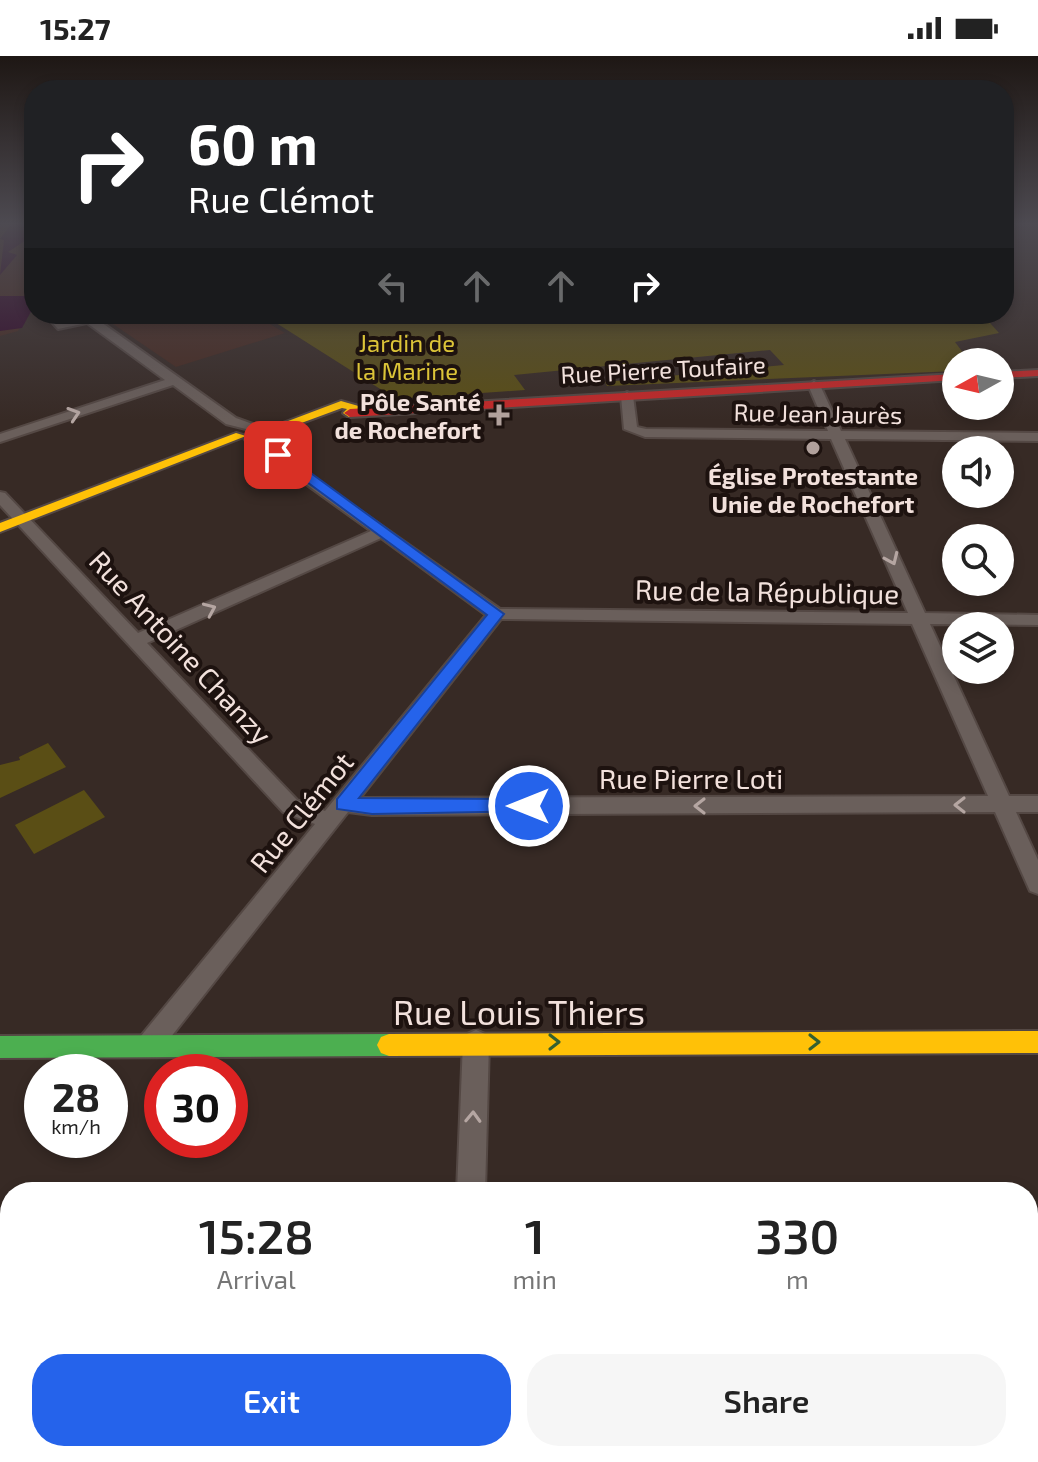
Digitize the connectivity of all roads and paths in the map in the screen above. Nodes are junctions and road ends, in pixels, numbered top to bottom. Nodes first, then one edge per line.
1 (96, 324) edge
2 (1038, 373) edge
3 (1014, 374) edge
4 (942, 378) edge
5 (177, 380) junction
6 (814, 385) junction
7 (627, 396) junction
8 (261, 435) junction
9 (836, 435) junction
10 (1038, 437) edge
11 (0, 438) edge
12 (0, 496) edge
13 (23, 519) junction
14 (0, 528) edge
15 (382, 532) junction
16 (496, 614) junction
17 (919, 619) junction
18 (1038, 620) edge
19 (138, 640) junction
20 (1002, 804) junction
21 (1038, 804) edge
22 (337, 812) junction
23 (1038, 885) edge
24 (476, 1042) junction
25 (1038, 1042) edge
26 (150, 1044) junction
27 (0, 1047) edge
28 (471, 1182) edge

1 - 5 street
2 - 3 main road
4 - 6 main road, Rue Pierre Toufaire
5 - 8 street
11 -> 5 street
6 - 7 main road, Rue Pierre Toufaire
6 - 9 street
7 - 8 main road, Rue Pierre Toufaire
7 - 9 street, Rue Jean Jaurès
8 - 13 main road, Rue Pierre Toufaire
8 - 15 street
9 - 10 street, Rue Jean Jaurès
9 -> 17 street
12 - 13 street, Rue Antoine Chanzy
13 - 14 main road, Rue Pierre Toufaire
13 - 19 street, Rue Antoine Chanzy
15 - 16 street
19 -> 15 street
16 - 17 street, Rue de la République
16 - 22 street, Rue Clémot
17 - 18 street, Rue de la République
17 - 20 street
19 - 22 street, Rue Antoine Chanzy
20 - 21 street, Rue Pierre Loti
20 -> 22 street, Rue Pierre Loti
20 - 23 street
22 - 26 street, Rue Clémot
24 -> 25 main road, Rue Louis Thiers
24 - 26 main road, Rue Louis Thiers
28 -> 24 street
26 - 27 main road, Rue Louis Thiers

